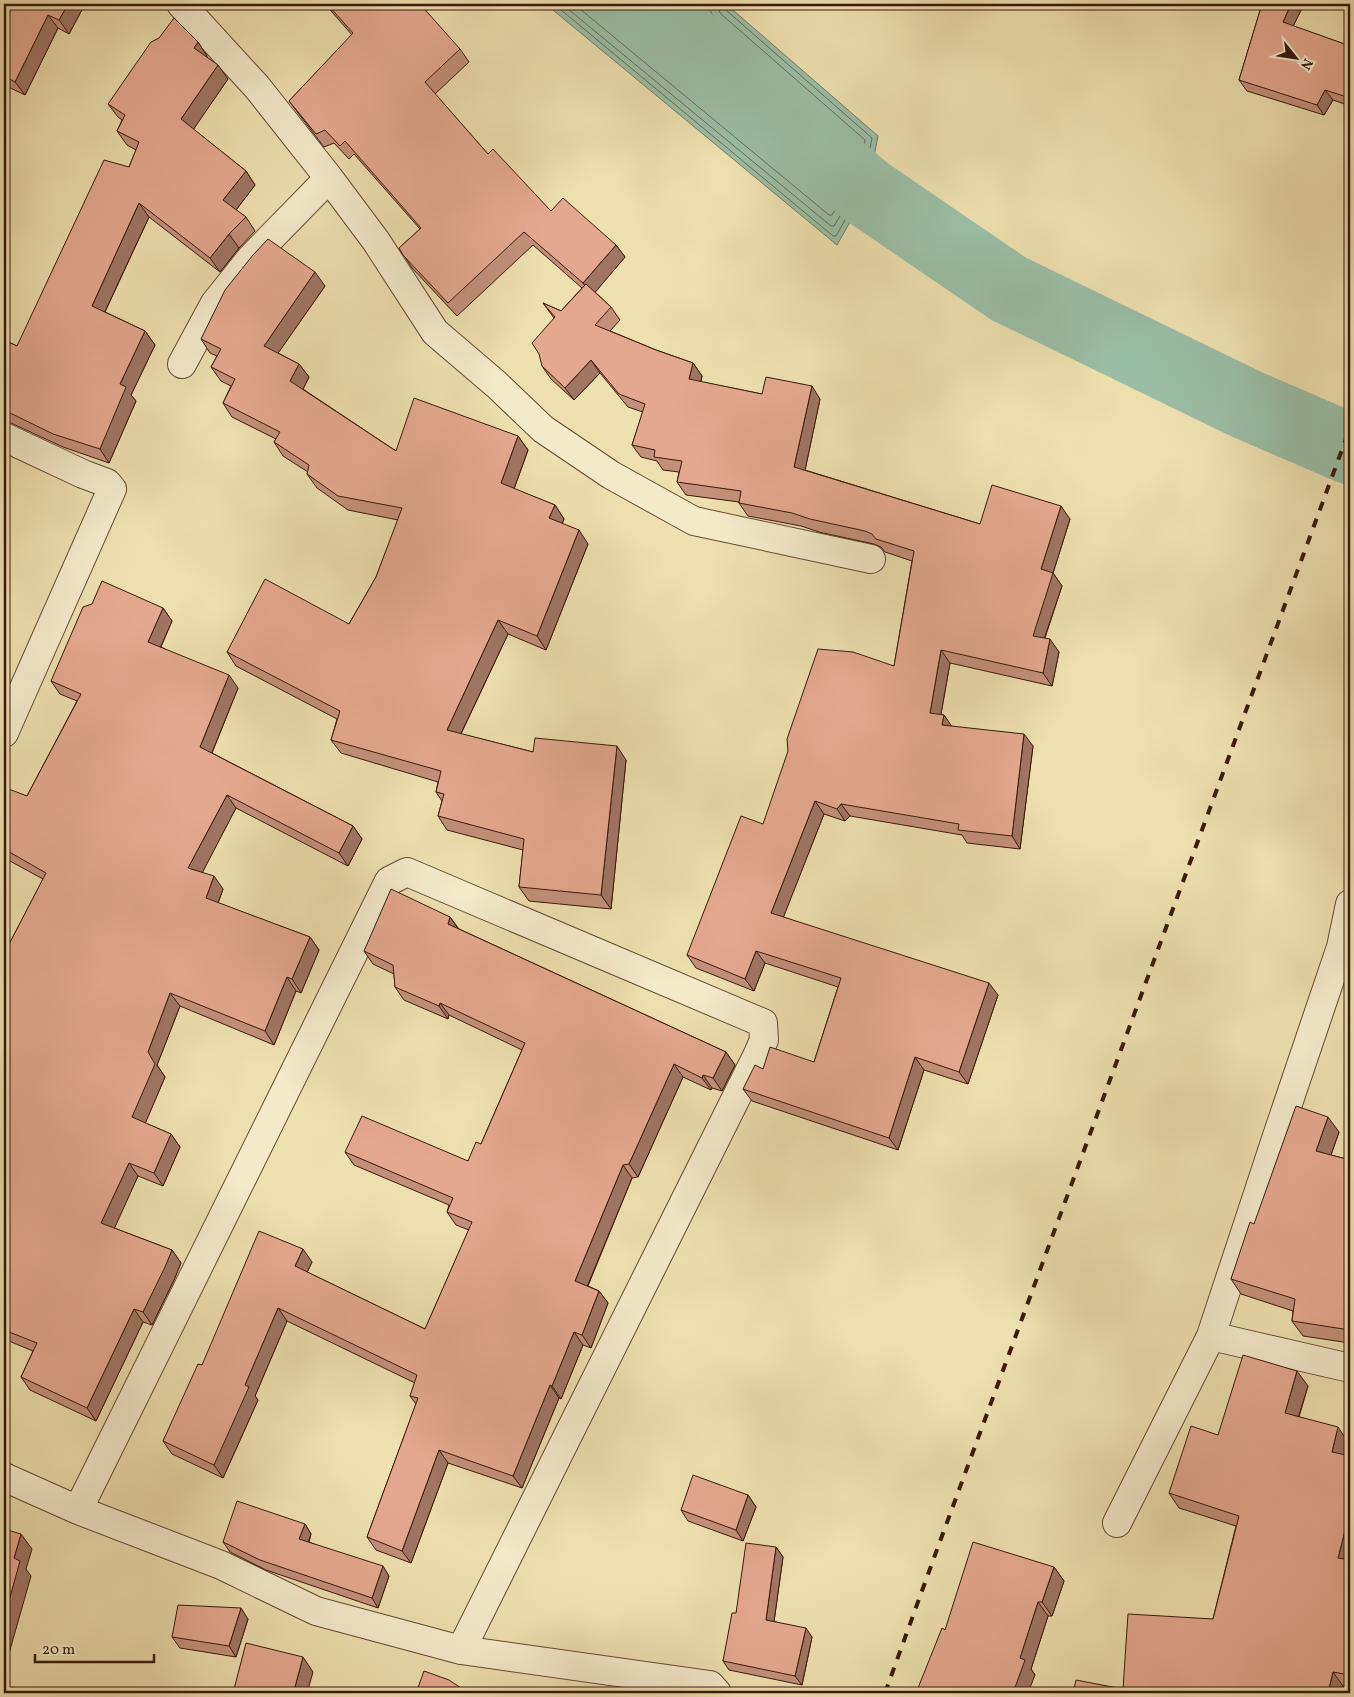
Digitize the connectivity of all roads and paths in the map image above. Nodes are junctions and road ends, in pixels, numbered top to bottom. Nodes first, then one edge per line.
1 (181, 4) edge
2 (330, 178) junction
3 (182, 364) dead end
4 (4, 438) edge
5 (871, 559) dead end
6 (4, 733) edge
7 (1350, 904) edge
8 (1211, 1336) junction
9 (1350, 1368) edge
10 (4, 1477) edge
11 (78, 1510) junction
12 (1117, 1523) dead end
13 (461, 1650) junction
14 (717, 1693) edge

1 - 2 street
2 - 3 street
2 - 5 street
4 - 6 street
7 - 8 street
8 - 9 street
8 - 12 street
10 - 11 street
11 - 13 street
11 - 13 street
13 - 14 street

